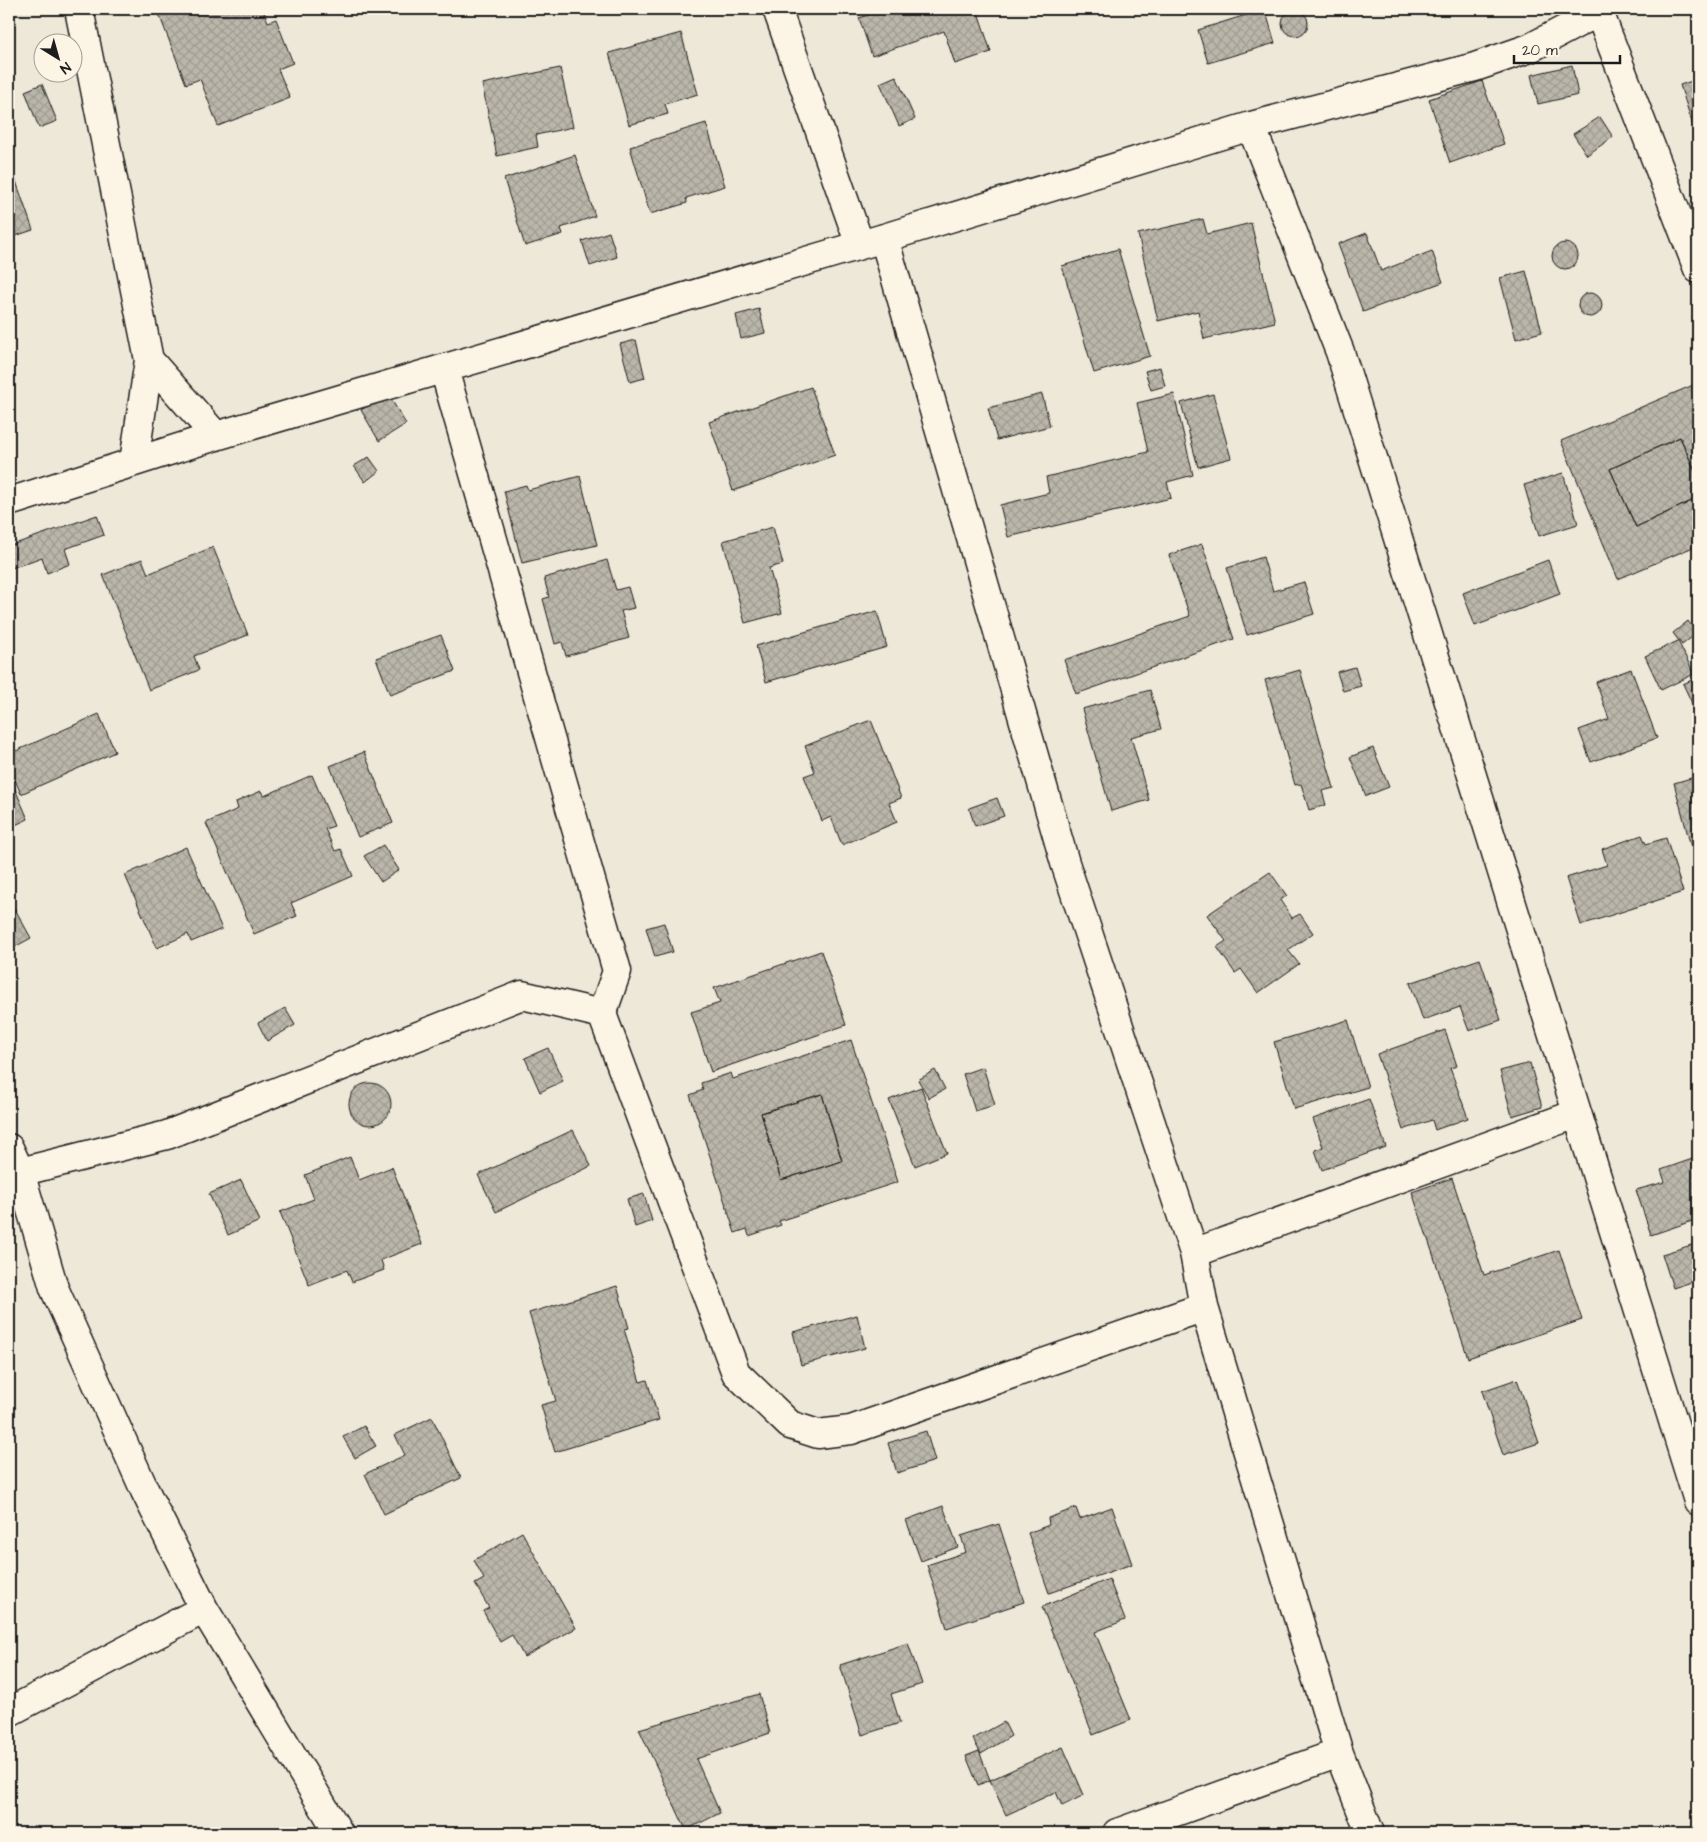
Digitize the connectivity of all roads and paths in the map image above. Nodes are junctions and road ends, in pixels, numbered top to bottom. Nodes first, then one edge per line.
1 (79, 9) edge
2 (777, 9) edge
3 (1601, 10) edge
4 (1250, 126) junction
5 (872, 242) junction
6 (1698, 269) edge
7 (149, 360) junction
8 (444, 369) junction
9 (216, 436) junction
10 (134, 462) junction
11 (9, 502) edge
12 (602, 1014) junction
13 (1576, 1114) junction
14 (15, 1160) edge
15 (1194, 1253) junction
16 (1204, 1307) junction
17 (1698, 1501) edge
18 (204, 1610) junction
19 (9, 1712) edge
20 (1339, 1753) junction
21 (339, 1833) edge
22 (1117, 1833) edge
23 (1370, 1833) edge

1 - 7 street
2 - 5 street
3 - 4 street
3 - 6 street
4 - 5 street
4 - 13 street
5 - 8 street
5 - 15 street
7 - 9 street
7 - 10 street
8 - 9 street
8 - 12 street
9 - 10 street
10 - 11 street
12 - 14 street
12 - 16 street
13 - 15 street
13 - 17 street
14 - 18 street
15 - 16 street
16 - 20 street
18 - 19 street
18 - 21 street
20 - 22 street
20 - 23 street

